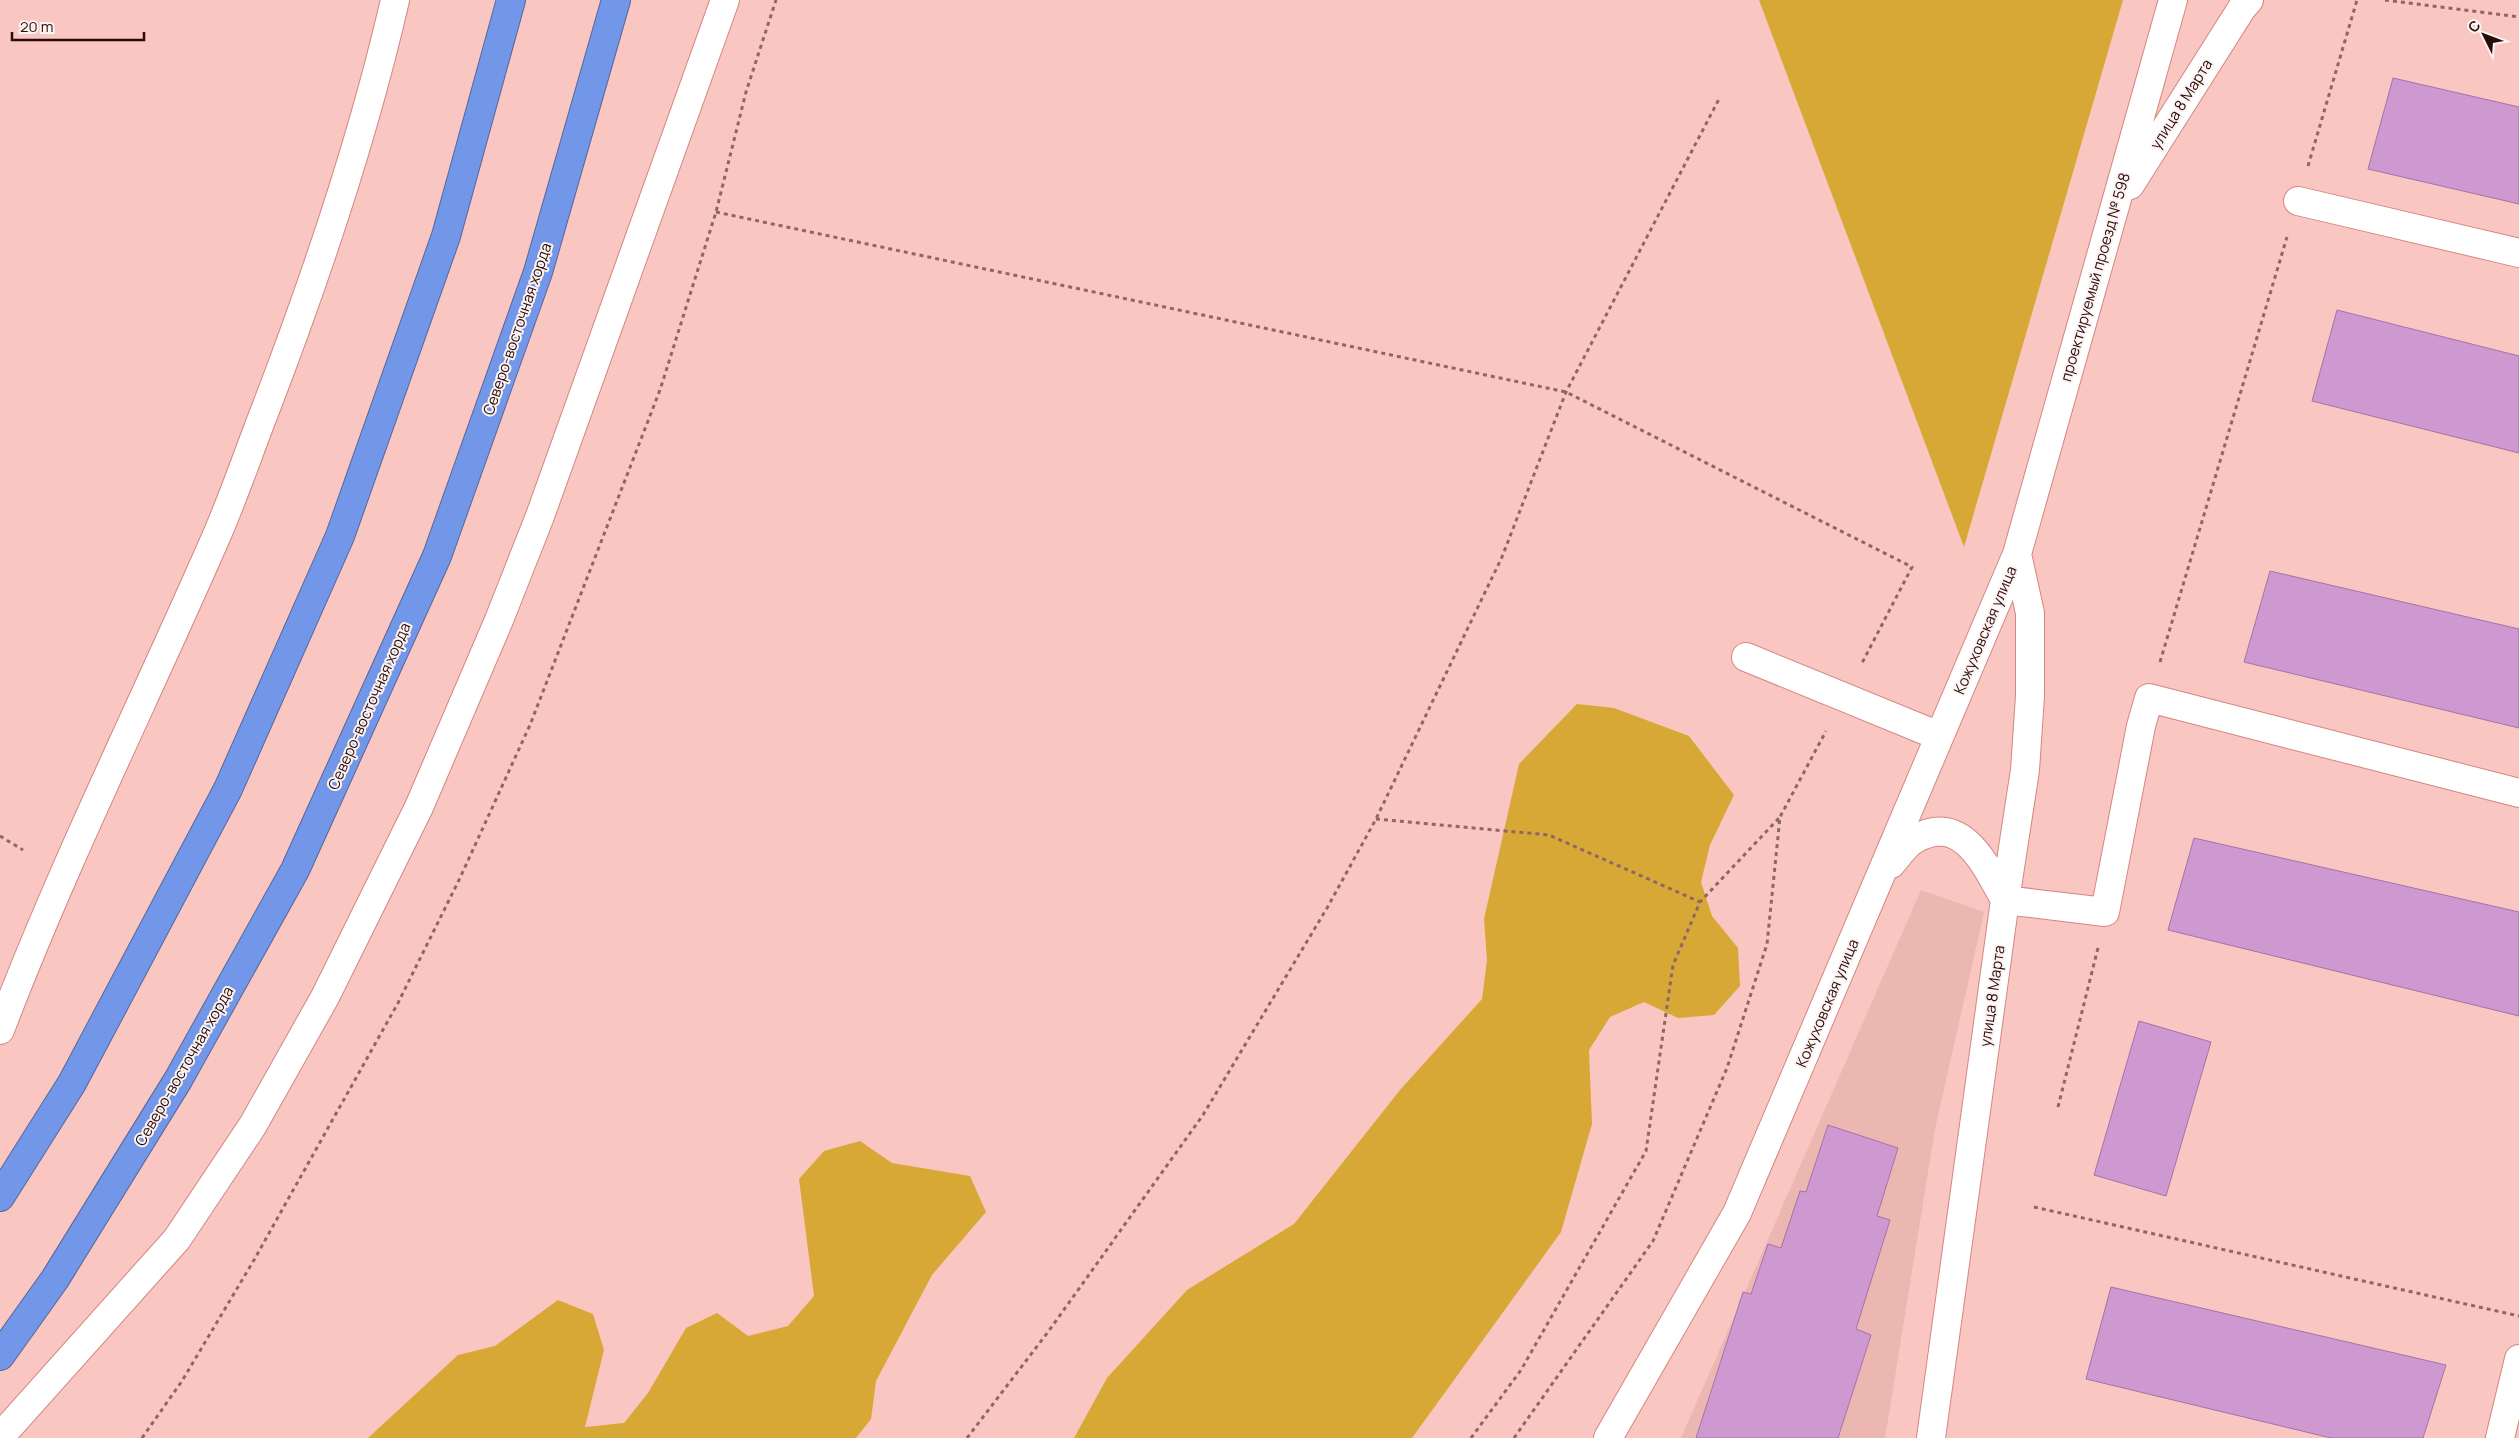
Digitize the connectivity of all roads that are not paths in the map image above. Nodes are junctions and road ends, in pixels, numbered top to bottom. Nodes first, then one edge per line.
1 (395, 0) edge
2 (511, 0) edge
3 (616, 0) edge
4 (725, 0) edge
5 (2173, 0) edge
6 (2249, 0) edge
7 (2298, 201) road end
8 (2114, 209) junction
9 (2519, 253) edge
10 (2017, 554) junction
11 (1746, 657) dead end
12 (1939, 736) junction
13 (2519, 793) edge
14 (1881, 875) junction
15 (2005, 900) junction
16 (0, 1030) edge
17 (0, 1196) edge
18 (0, 1356) edge
19 (2519, 1359) edge
20 (0, 1437) edge
21 (1608, 1438) edge
22 (1931, 1438) edge
23 (2500, 1438) edge

1 - 16 street
2 - 17 highway
3 - 18 highway, Северо-восточная хорда
4 - 20 street
5 - 8 street, проектируемый проезд № 598
6 - 8 street, улица 8 Марта
7 - 9 street
8 - 10 street, проектируемый проезд № 598
10 - 12 street, Кожуховская улица
10 - 15 street, улица 8 Марта
11 - 12 street
12 - 14 street, Кожуховская улица
13 - 15 street
14 - 15 street
14 - 21 street, Кожуховская улица
15 - 22 street, улица 8 Марта
19 - 23 street

